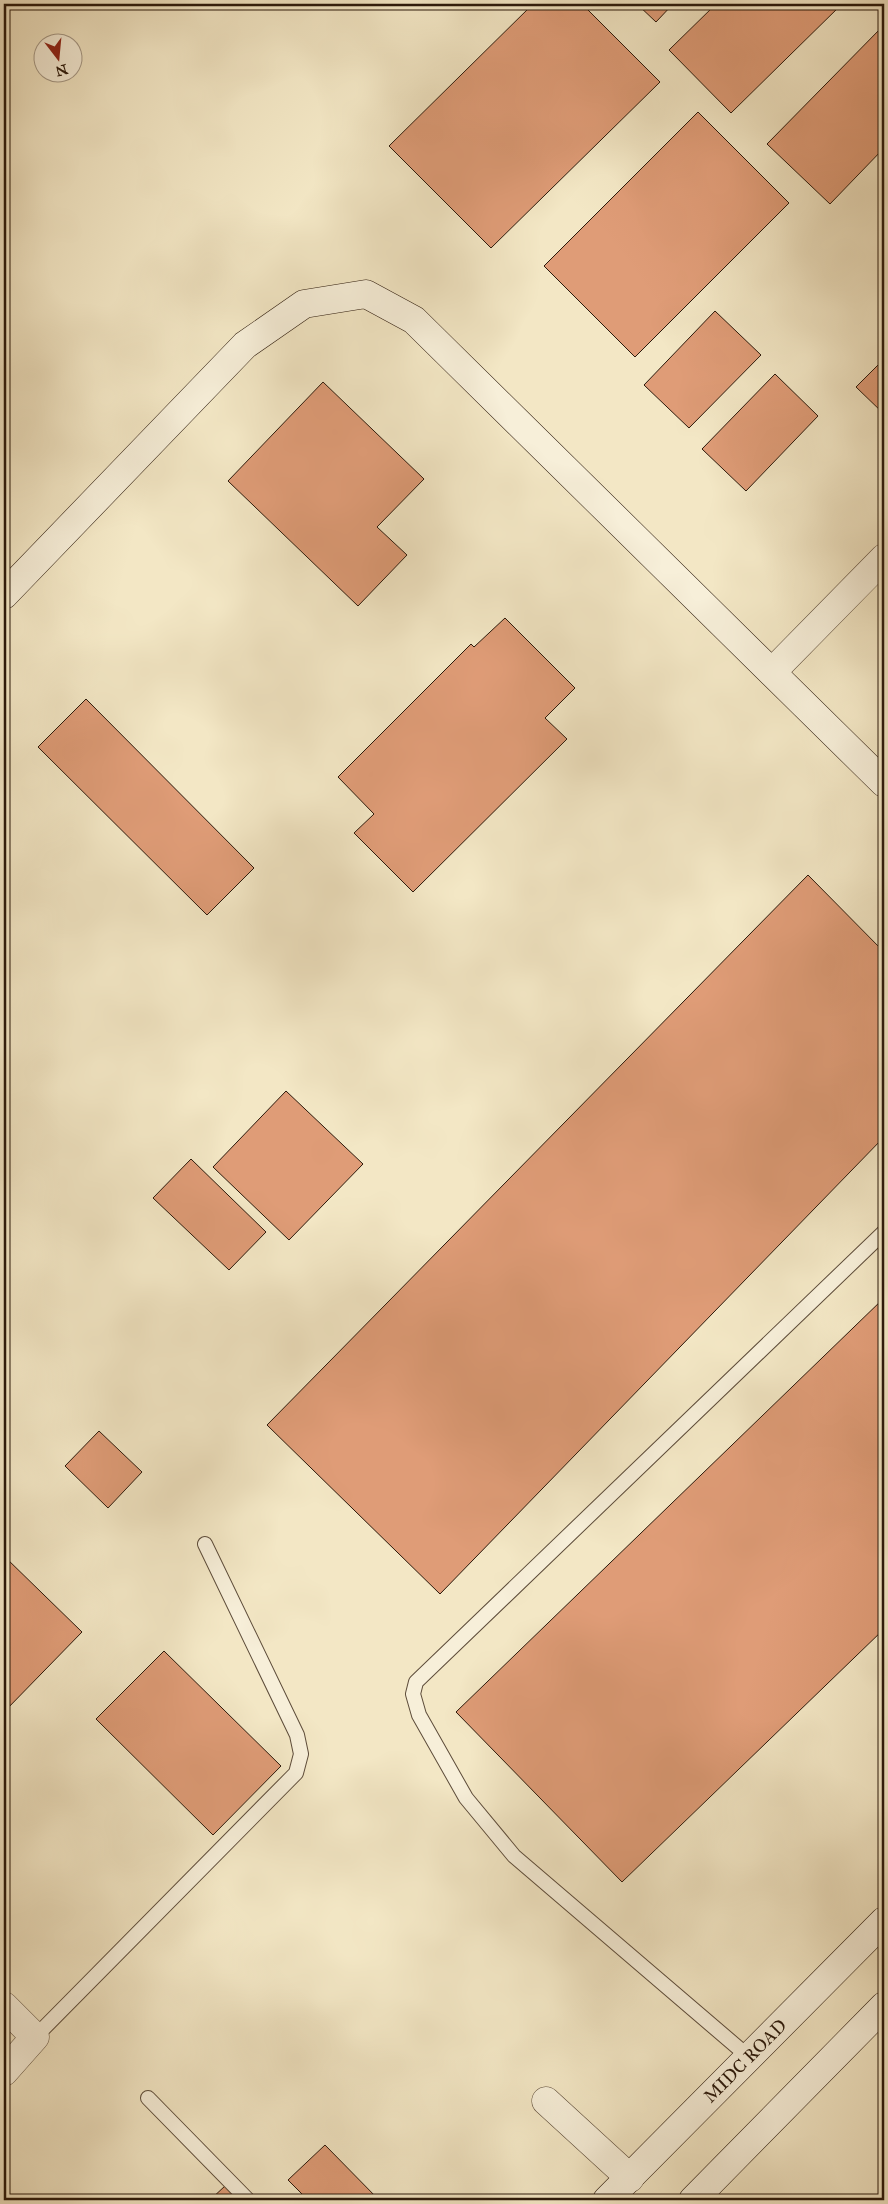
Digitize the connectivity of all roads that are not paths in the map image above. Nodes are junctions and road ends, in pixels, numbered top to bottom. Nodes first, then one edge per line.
1 (884, 558) edge
2 (4, 595) edge
3 (772, 672) junction
4 (884, 783) edge
5 (884, 1232) edge
6 (206, 1544) dead end
7 (884, 1921) edge
8 (4, 2006) edge
9 (884, 2006) edge
10 (35, 2037) junction
11 (750, 2058) junction
12 (4, 2072) edge
13 (148, 2098) dead end
14 (546, 2101) dead end
15 (630, 2178) junction
16 (248, 2200) edge
17 (607, 2200) edge
18 (693, 2200) edge

1 - 3 street
2 - 3 street
3 - 4 street
5 - 11 lane
6 - 10 lane
7 - 11 street, MIDC ROAD
8 - 10 street
9 - 18 street
10 - 12 street
11 - 15 street, MIDC ROAD
13 - 16 lane
14 - 15 street
15 - 17 street, MIDC ROAD

